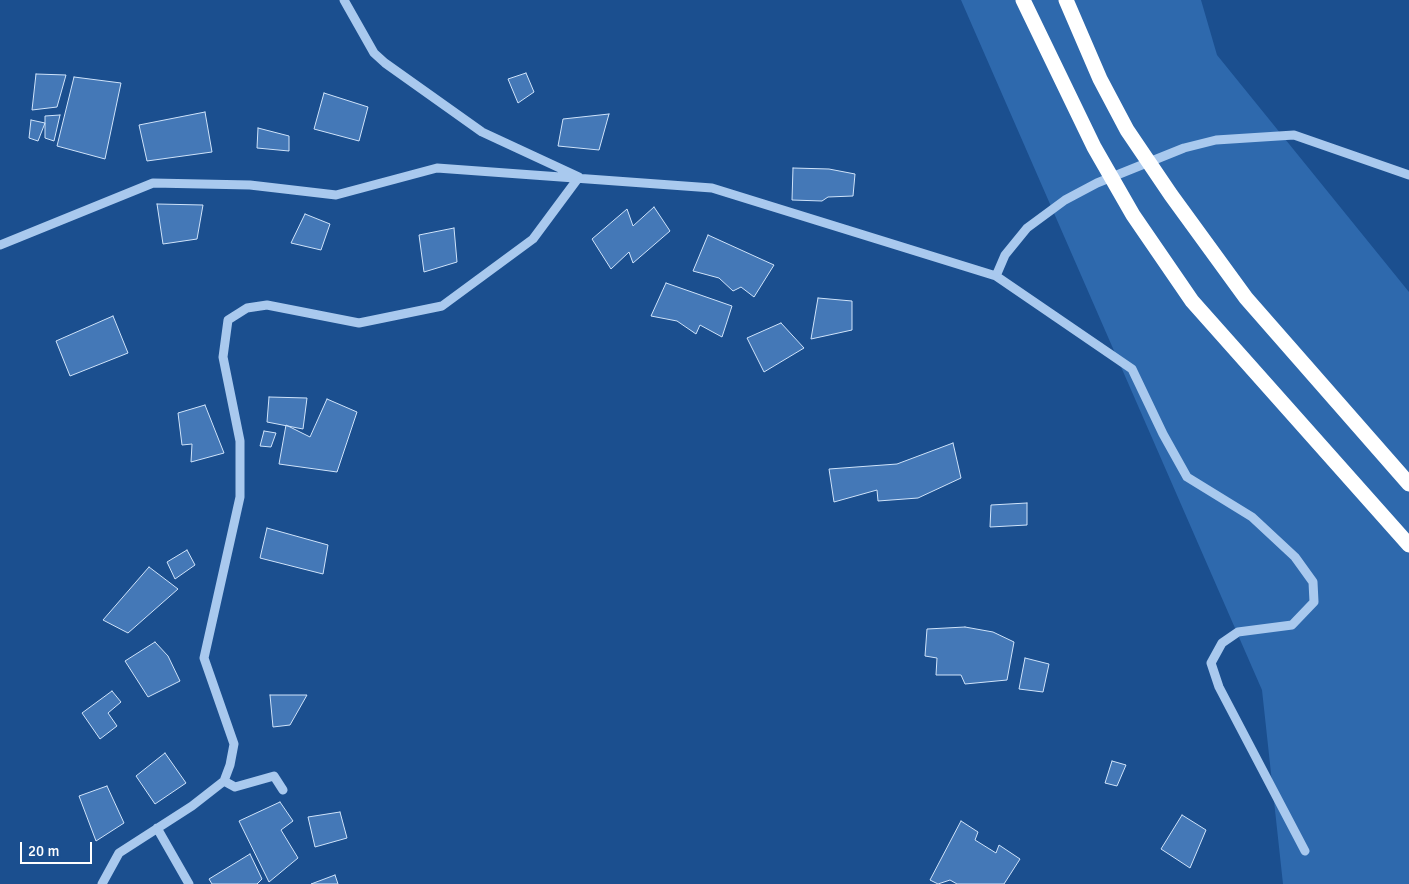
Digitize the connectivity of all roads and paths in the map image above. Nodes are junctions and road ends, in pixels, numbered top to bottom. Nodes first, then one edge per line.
1 (344, 0) edge
2 (1023, 0) edge
3 (1066, 0) edge
4 (1409, 175) edge
5 (579, 177) junction
6 (0, 244) edge
7 (996, 276) junction
8 (1409, 484) edge
9 (1409, 545) edge
10 (224, 781) junction
11 (283, 790) dead end
12 (157, 828) junction
13 (1305, 851) dead end
14 (102, 884) edge
15 (189, 884) edge

1 - 5 street
2 - 9 highway
3 - 8 highway
4 - 7 street
5 - 6 street
5 - 7 street
5 - 10 street
7 - 13 street
10 - 11 street
10 - 12 street
12 - 14 street
12 - 15 street

